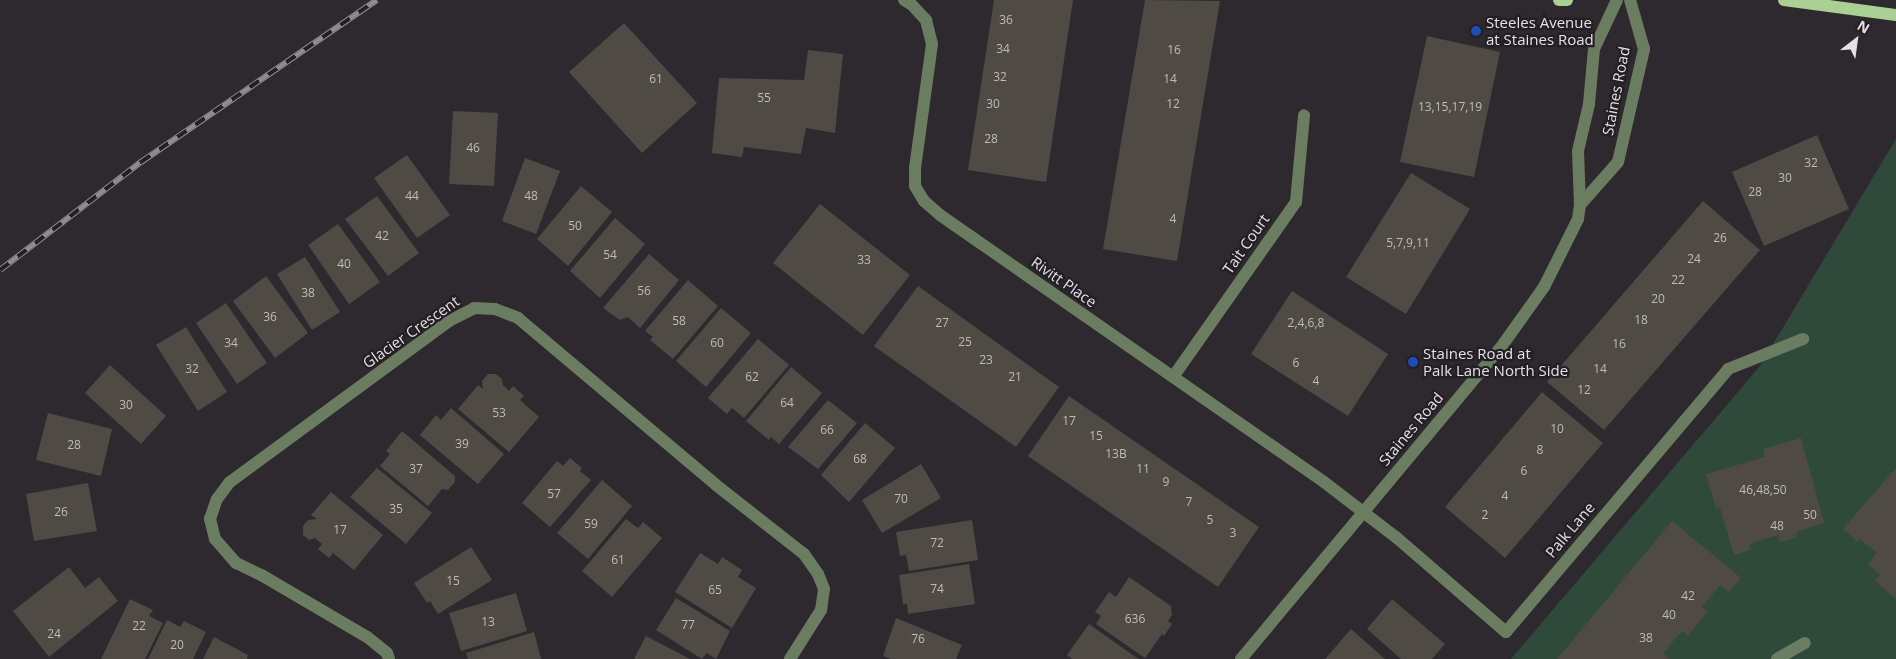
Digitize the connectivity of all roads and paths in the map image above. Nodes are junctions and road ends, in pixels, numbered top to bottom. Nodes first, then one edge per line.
1 (904, 0) edge
2 (1559, 0) edge
3 (1567, 0) edge
4 (1617, 0) edge
5 (1630, 0) edge
6 (1784, 0) edge
7 (1896, 15) edge
8 (1304, 115) dead end
9 (1580, 205) junction
10 (1803, 340) dead end
11 (1173, 377) junction
12 (1363, 512) junction
13 (1805, 643) dead end
14 (390, 659) edge
15 (790, 659) edge
16 (1241, 659) edge
17 (1777, 659) edge

1 - 11 street, Rivitt Place
2 - 3 main road
4 - 9 street, Staines Road
5 - 9 street, Staines Road
6 - 7 main road
8 - 11 street, Tait Court
9 - 12 street, Staines Road
10 - 12 street, Palk Lane
11 - 12 street, Rivitt Place
12 - 16 street, Staines Road
13 - 17 street
14 - 15 street, Glacier Crescent

